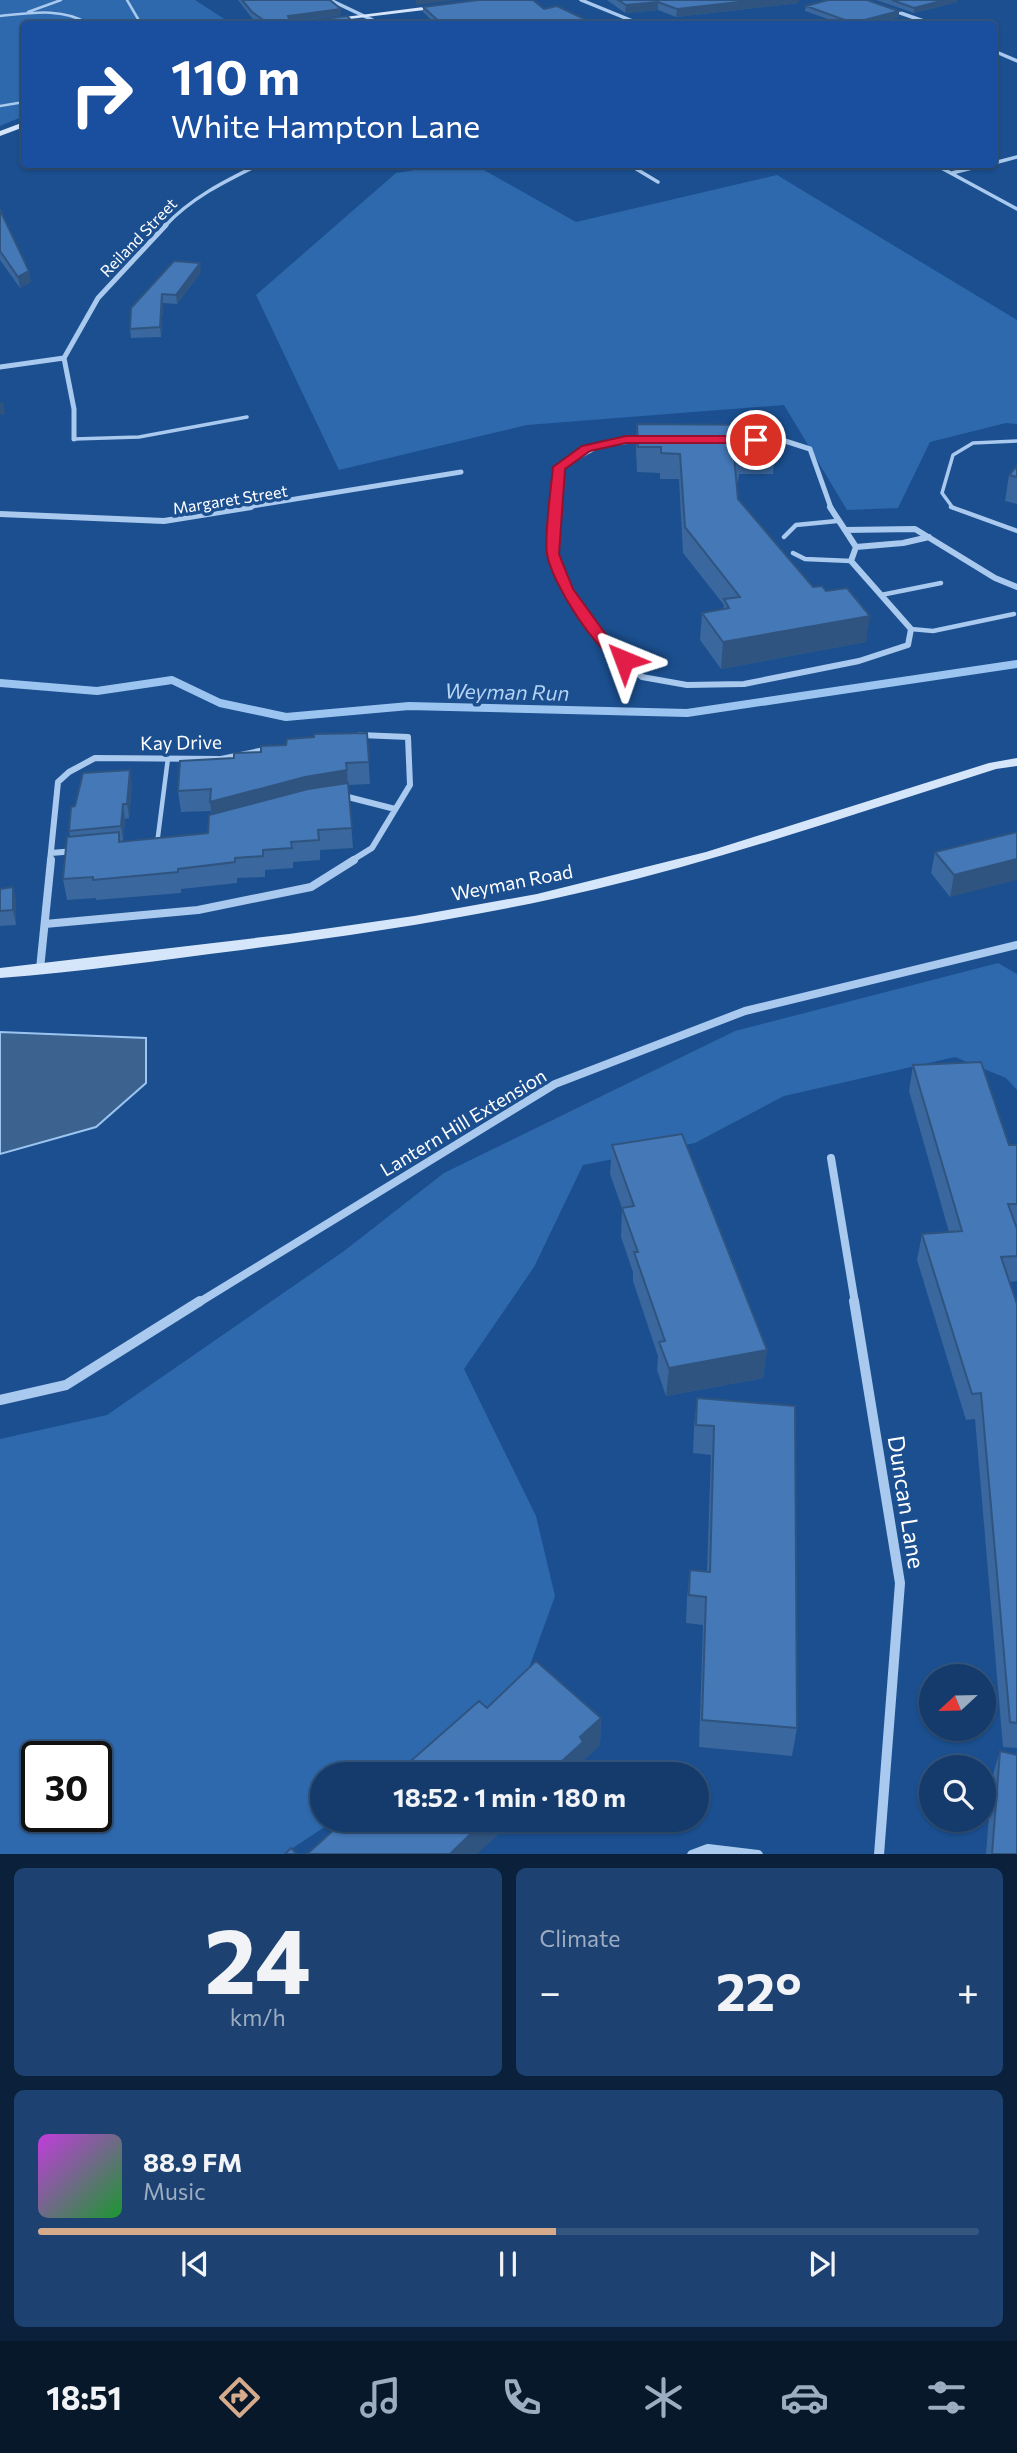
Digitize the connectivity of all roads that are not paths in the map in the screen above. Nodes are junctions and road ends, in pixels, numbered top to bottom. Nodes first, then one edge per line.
1 (61, 0) edge
2 (127, 0) edge
3 (330, 0) edge
4 (581, 0) edge
5 (443, 6) edge
6 (888, 8) edge
7 (23, 14) junction
8 (0, 16) edge
9 (363, 16) junction
10 (82, 21) edge
11 (139, 21) edge
12 (320, 21) edge
13 (374, 21) edge
14 (633, 21) edge
15 (924, 21) edge
16 (997, 52) edge
17 (1017, 61) edge
18 (21, 102) edge
19 (0, 106) edge
20 (21, 125) edge
21 (0, 134) edge
22 (1017, 157) edge
23 (997, 162) edge
24 (252, 168) edge
25 (635, 168) edge
26 (942, 168) edge
27 (972, 168) edge
28 (951, 173) junction
29 (658, 182) dead end
30 (1017, 209) edge
31 (64, 358) junction
32 (0, 367) edge
33 (247, 417) dead end
34 (74, 439) joint
35 (652, 439) edge
36 (756, 440) edge
37 (1017, 441) edge
38 (461, 472) dead end
39 (0, 514) edge
40 (837, 522) junction
41 (845, 530) junction
42 (1017, 531) edge
43 (785, 537) dead end
44 (929, 537) junction
45 (856, 547) junction
46 (793, 553) dead end
47 (851, 561) junction
48 (941, 583) dead end
49 (1017, 587) edge
50 (881, 595) junction
51 (1014, 614) dead end
52 (911, 629) junction
53 (355, 735) edge
54 (275, 748) edge
55 (168, 758) junction
56 (1017, 762) edge
57 (335, 799) edge
58 (395, 809) junction
59 (170, 841) edge
60 (157, 844) junction
61 (144, 845) edge
62 (78, 851) edge
63 (51, 853) junction
64 (44, 924) junction
65 (1017, 945) edge
66 (40, 970) junction
67 (0, 973) edge
68 (831, 1158) dead end
69 (0, 1400) edge
70 (692, 1854) edge
71 (758, 1854) edge
72 (879, 1854) edge

1 - 7 lane
2 - 11 lane
3 - 9 street
4 - 14 street
5 - 9 street
6 - 15 street
7 - 8 lane
7 - 10 lane
9 - 12 street
9 - 13 street
16 - 17 street
18 - 19 lane
20 - 21 street
22 - 23 street
24 - 31 street, Reiland Street
25 - 29 street
26 - 28 street
27 - 28 street
28 - 30 street
31 - 32 street
31 - 34 street
33 - 34 lane
35 - 52 street
36 - 40 street
37 - 42 lane
38 - 39 street, Margaret Street
40 - 41 street
40 - 43 lane
41 - 44 street
41 - 45 street
44 - 45 street
44 - 49 street
45 - 47 street
46 - 47 lane
47 - 50 street
48 - 50 lane
50 - 52 street
51 - 52 lane
53 - 58 street
54 - 55 street, Kay Drive
55 - 60 lane
55 - 63 street, Kay Drive
56 - 66 street, Weyman Road
57 - 58 street
58 - 64 street
59 - 60 street
60 - 61 street
62 - 63 street
63 - 64 street, Kay Drive
64 - 66 street, Kay Drive
65 - 69 street, Lantern Hill Extension
66 - 67 street, Weyman Road
68 - 72 street, Duncan Lane
70 - 71 street

